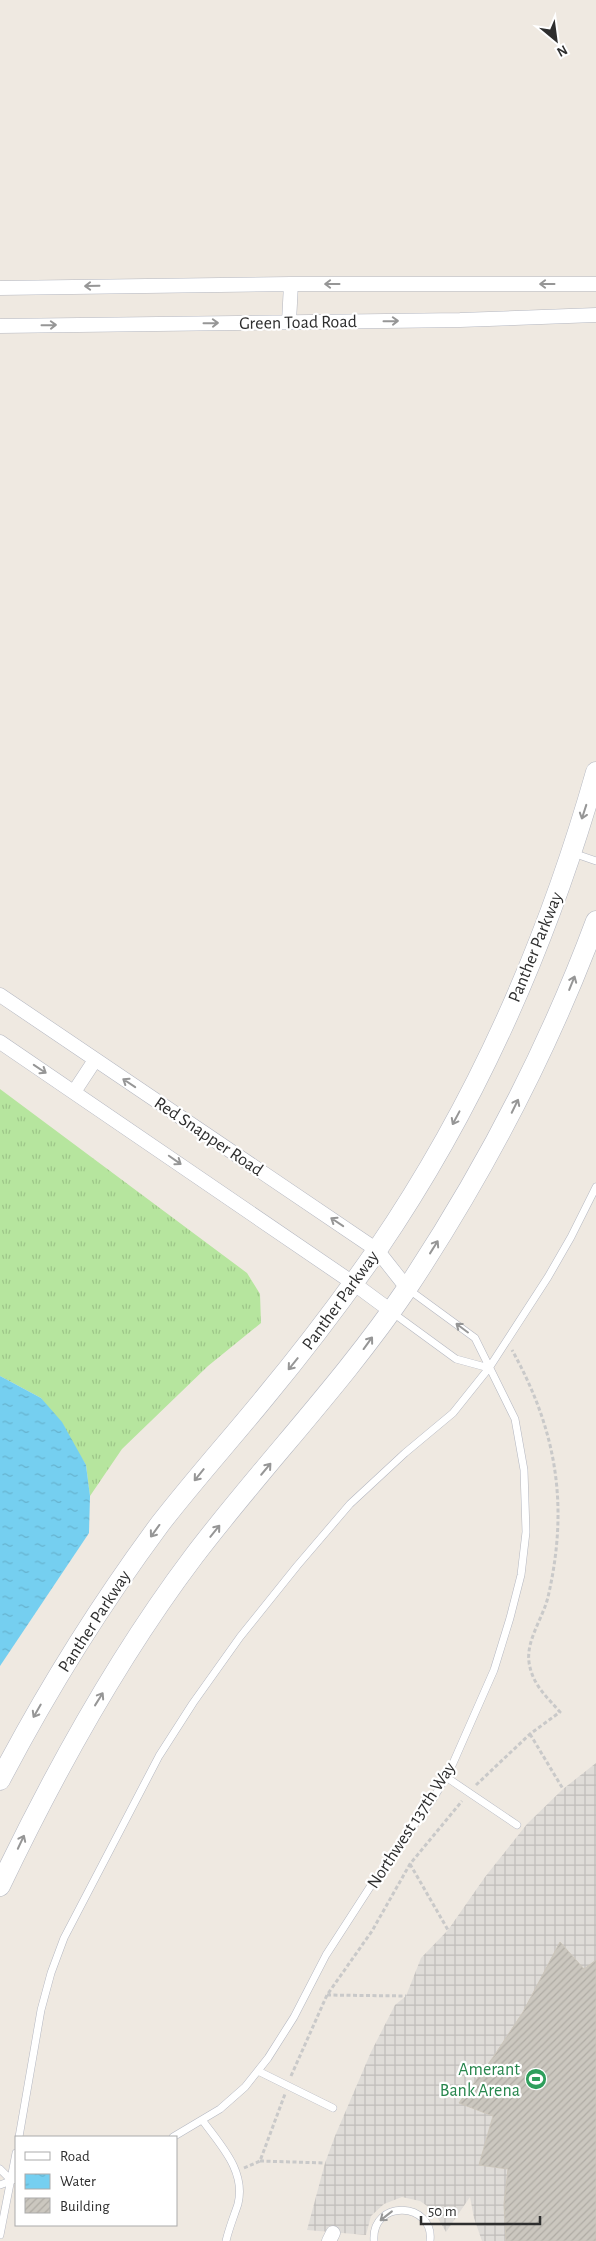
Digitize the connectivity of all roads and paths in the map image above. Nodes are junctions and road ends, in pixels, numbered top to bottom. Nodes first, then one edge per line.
1 (291, 284) junction
2 (596, 284) edge
3 (0, 288) edge
4 (596, 315) edge
5 (290, 322) junction
6 (0, 326) edge
7 (596, 772) edge
8 (572, 852) junction
9 (596, 861) edge
10 (596, 921) edge
11 (0, 995) edge
12 (0, 1042) edge
13 (96, 1060) junction
14 (74, 1092) junction
15 (596, 1187) edge
16 (377, 1250) junction
17 (353, 1283) junction
18 (407, 1288) junction
19 (391, 1311) junction
20 (507, 1341) junction
21 (489, 1368) junction
22 (530, 1734) junction
23 (446, 1777) junction
24 (0, 1780) edge
25 (563, 1789) dead end
26 (469, 1792) junction
27 (516, 1825) dead end
28 (410, 1864) junction
29 (0, 1886) edge
30 (448, 1930) dead end
31 (327, 1995) junction
32 (406, 1996) dead end
33 (258, 2071) junction
34 (288, 2086) junction
35 (333, 2108) dead end
36 (203, 2121) junction
37 (19, 2136) edge
38 (175, 2136) edge
39 (260, 2161) junction
40 (325, 2162) dead end
41 (15, 2166) edge
42 (0, 2169) edge
43 (237, 2171) junction
44 (14, 2180) edge
45 (0, 2185) edge
46 (0, 2235) edge
47 (226, 2241) edge
48 (374, 2241) edge
49 (430, 2241) edge

2 -> 1 street
1 -> 3 street
1 - 5 street
5 -> 4 street, Green Toad Road
6 -> 5 street, Green Toad Road
7 -> 8 main road, Panther Parkway
8 - 9 lane
8 -> 16 main road, Panther Parkway
18 -> 10 main road
11 - 13 street, Red Snapper Road
12 -> 14 street
13 - 14 street
16 -> 13 street, Red Snapper Road
14 -> 17 street
15 - 20 lane
16 - 17 main road, Panther Parkway
16 - 18 street, Red Snapper Road
17 - 19 street
17 -> 24 main road, Panther Parkway
18 - 19 main road
21 -> 18 lane, Northwest 137th Way
19 - 21 lane
29 -> 19 main road
20 - 21 lane
20 - 22 path
21 - 23 lane, Northwest 137th Way
21 - 37 lane
22 - 25 path
22 - 26 path
23 - 26 lane
23 - 33 lane, Northwest 137th Way
26 - 27 lane
26 - 28 path
28 - 30 path
28 - 31 path
31 - 32 path
31 - 34 path
33 - 34 lane
33 - 36 lane, Northwest 137th Way
34 - 35 lane
34 - 39 path
36 - 38 lane, Northwest 137th Way
36 - 43 lane
39 - 40 path
39 - 43 path
41 - 44 lane
42 - 44 lane
43 - 47 lane
44 - 45 lane
44 - 46 lane
49 -> 48 lane

